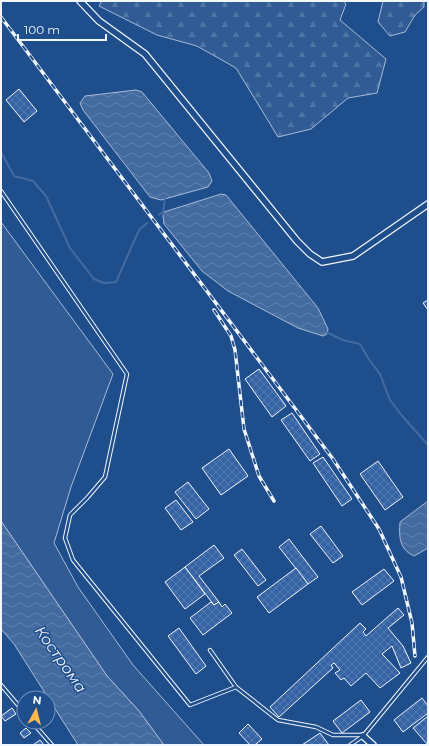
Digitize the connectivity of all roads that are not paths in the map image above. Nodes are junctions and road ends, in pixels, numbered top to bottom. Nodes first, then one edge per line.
1 (80, 1) edge
2 (1, 191) edge
3 (428, 204) edge
4 (210, 650) dead end
5 (428, 657) edge
6 (1, 685) edge
7 (236, 687) junction
8 (16, 703) edge
9 (39, 730) edge
10 (362, 736) junction
11 (52, 745) edge
12 (350, 745) edge
13 (373, 745) edge

1 - 3 street
2 - 7 lane
4 - 7 lane
5 - 10 lane
6 - 8 lane
7 - 10 lane
9 - 11 lane
10 - 12 lane
10 - 13 street

